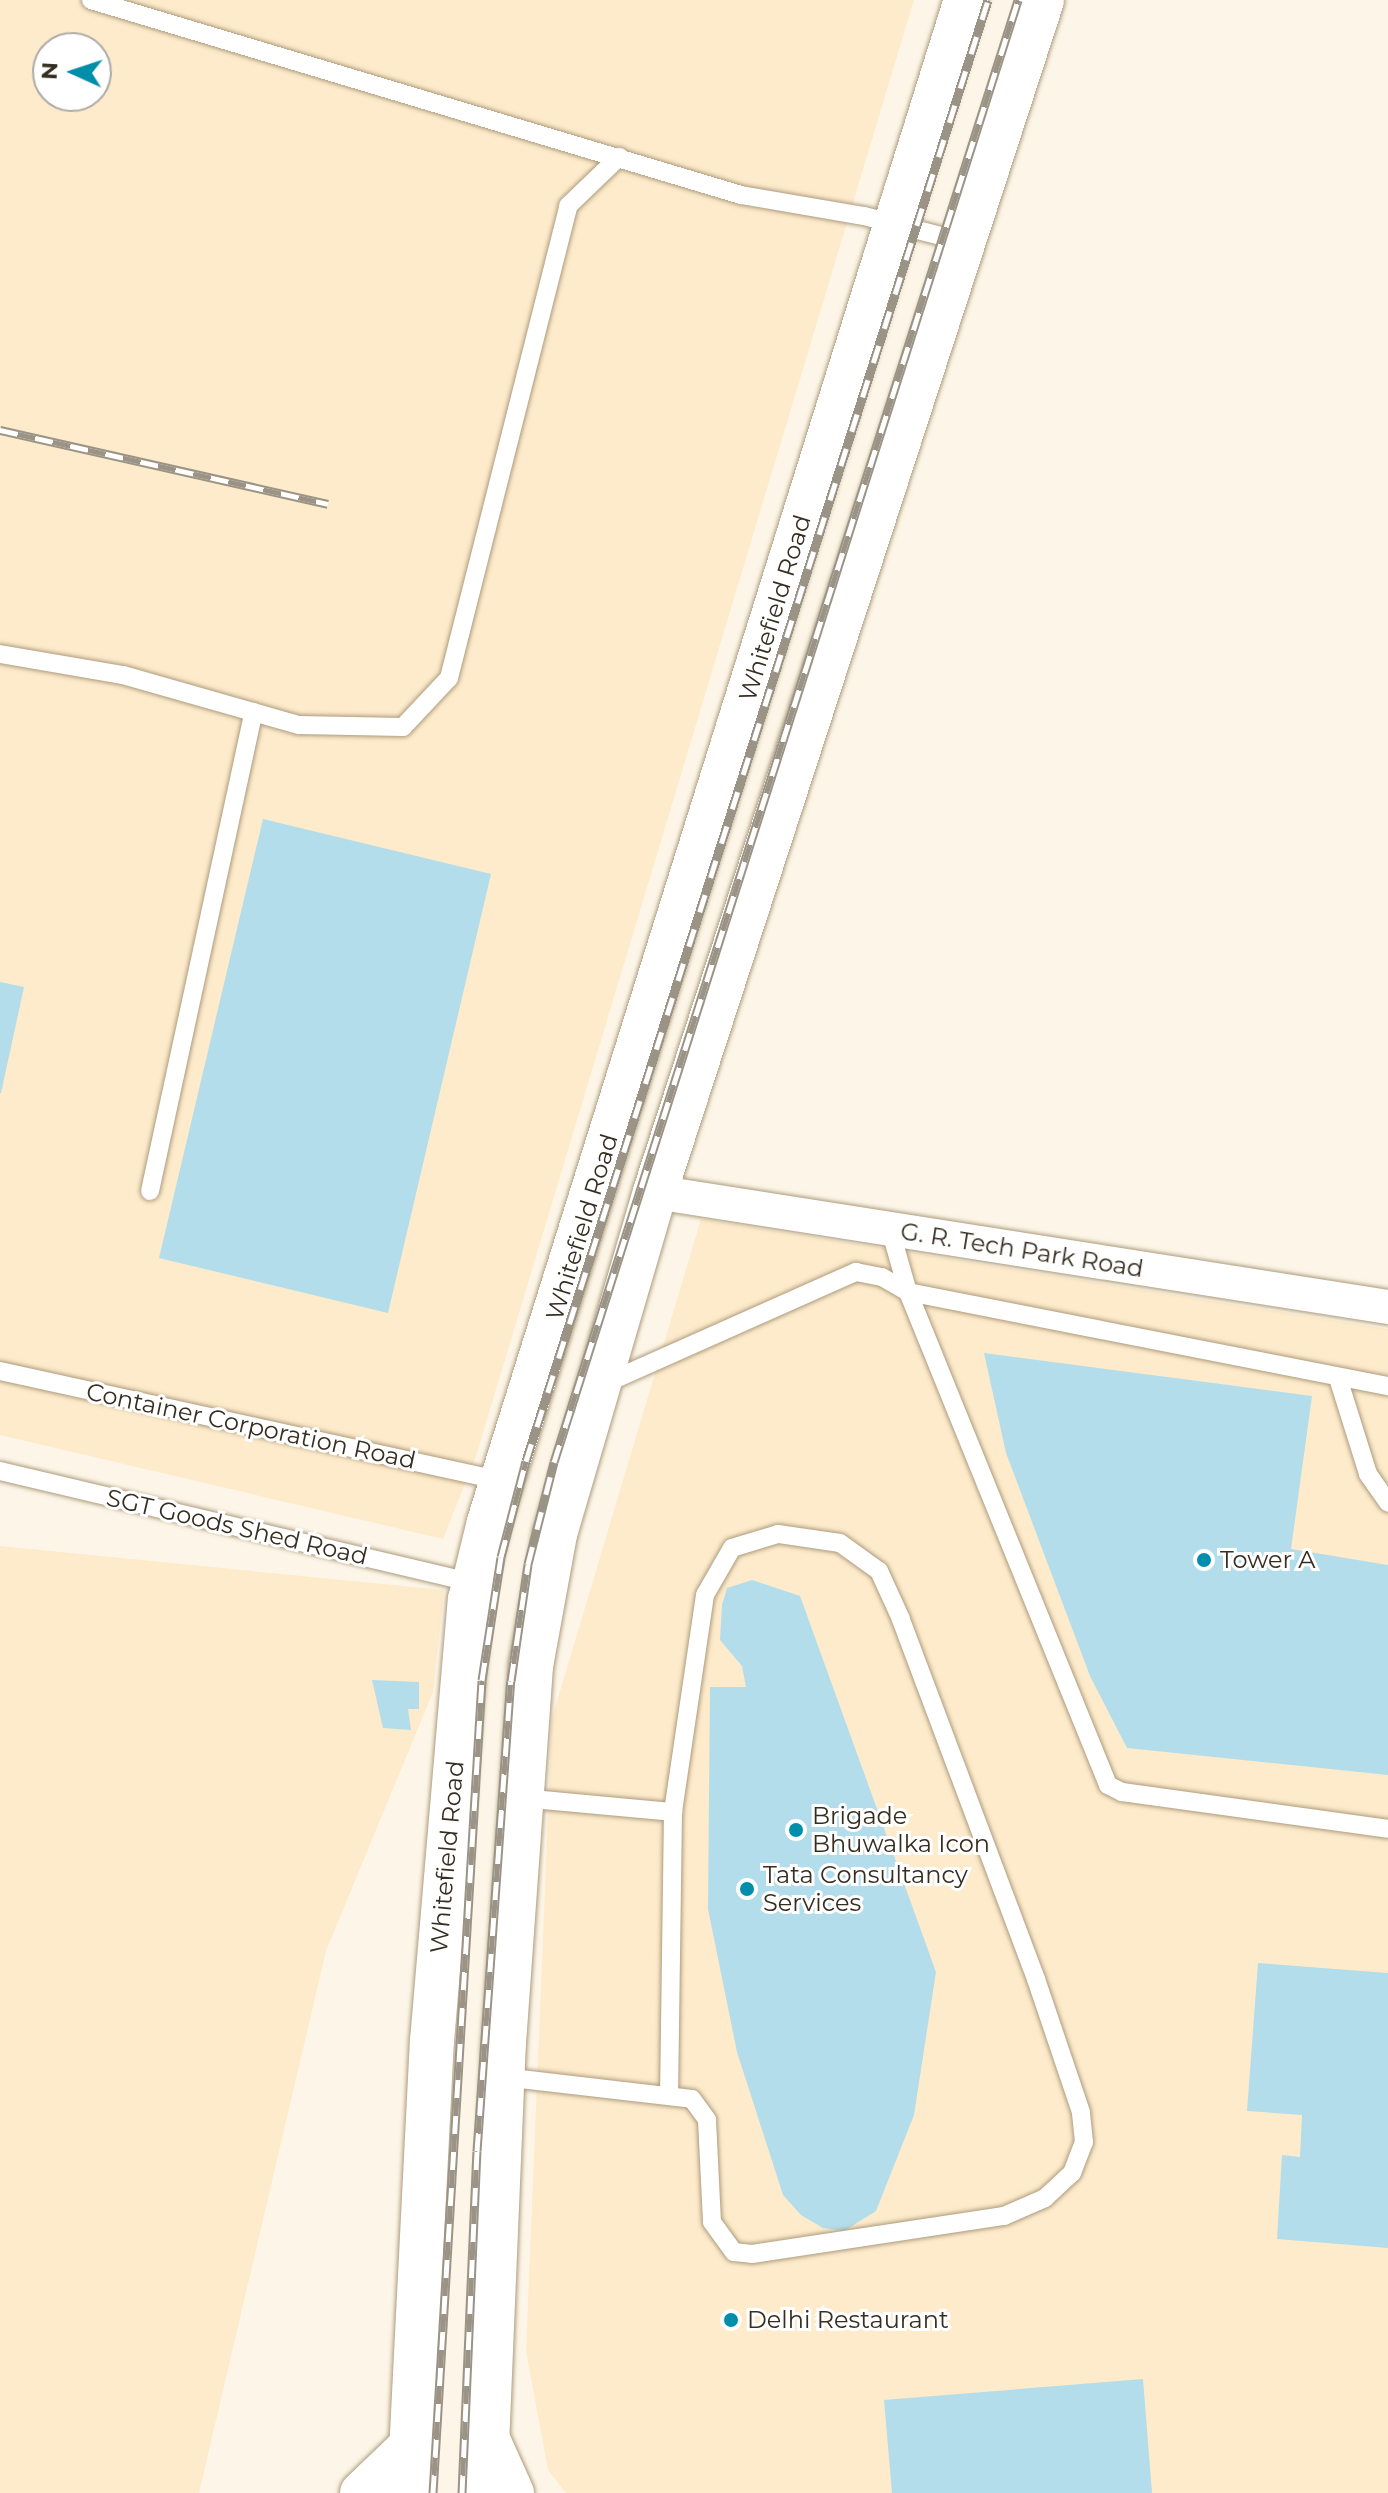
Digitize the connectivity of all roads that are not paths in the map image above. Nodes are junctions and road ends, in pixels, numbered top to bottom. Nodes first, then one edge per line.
1 (91, 0) edge
2 (966, 0) edge
3 (1042, 0) edge
4 (619, 157) junction
5 (894, 225) junction
6 (964, 242) junction
7 (0, 654) edge
8 (254, 712) junction
9 (150, 1191) dead end
10 (655, 1192) junction
11 (890, 1229) junction
12 (908, 1292) junction
13 (1388, 1307) edge
14 (0, 1371) edge
15 (1338, 1378) junction
16 (1388, 1386) edge
17 (595, 1389) junction
18 (0, 1471) edge
19 (502, 1481) junction
20 (1388, 1503) edge
21 (474, 1583) junction
22 (522, 1798) junction
23 (673, 1812) junction
24 (1388, 1829) edge
25 (503, 2077) junction
26 (669, 2094) junction
27 (487, 2435) junction
28 (411, 2445) junction
29 (361, 2493) edge
30 (409, 2493) edge
31 (485, 2493) edge
32 (513, 2493) edge

1 - 4 lane
2 - 5 main road, Whitefield Road
3 - 6 main road
4 - 5 lane
4 - 8 lane
5 - 6 lane
5 - 19 main road, Whitefield Road
6 - 10 main road
7 - 8 lane
8 - 9 lane
10 - 11 street, G. R. Tech Park Road
10 - 17 main road
11 - 12 lane
11 - 13 street, G. R. Tech Park Road
12 - 15 lane
12 - 17 lane
12 - 24 lane
14 - 19 lane, Container Corporation Road
15 - 16 lane
15 - 20 lane
17 - 22 main road
18 - 21 lane, SGT Goods Shed Road
19 - 21 main road, Whitefield Road
21 - 28 main road, Whitefield Road
22 - 23 lane
22 - 25 main road
23 - 26 lane
23 - 26 lane
25 - 26 lane
25 - 27 main road
27 - 31 main road
27 - 32 street
28 - 29 street
28 - 30 main road, Whitefield Road

